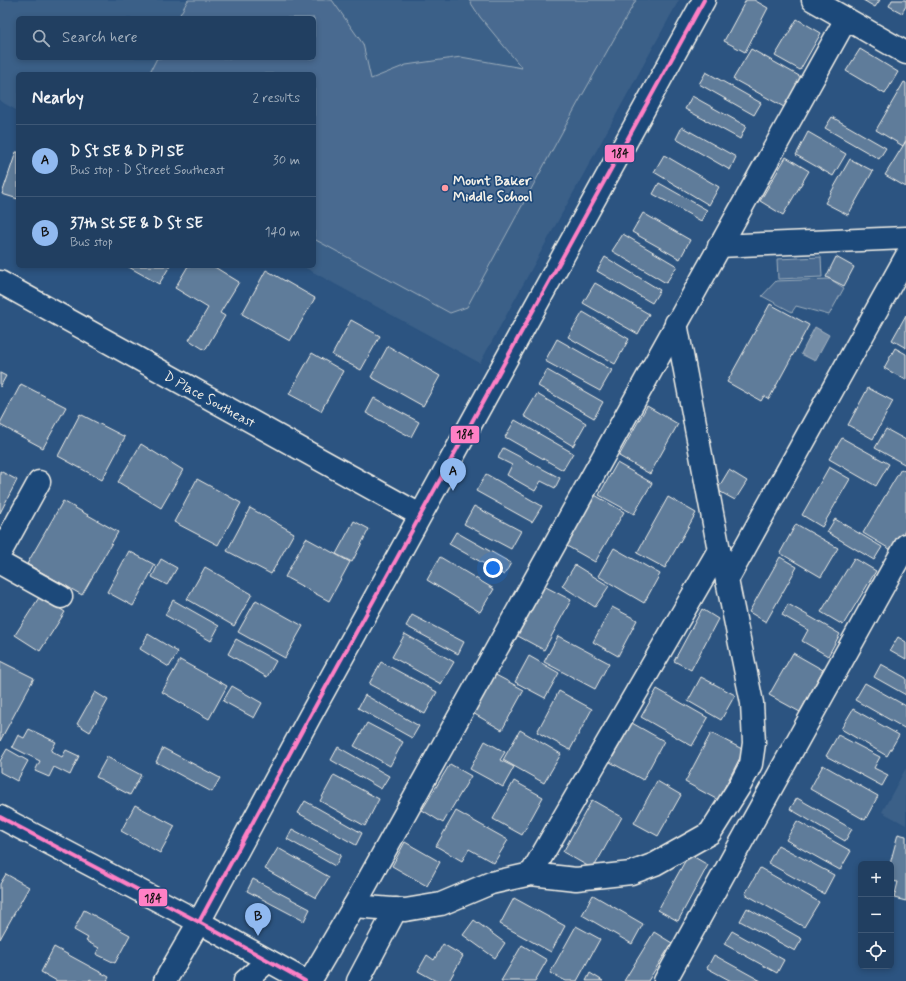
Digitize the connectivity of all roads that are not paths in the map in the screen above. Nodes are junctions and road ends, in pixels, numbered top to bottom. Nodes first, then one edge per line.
1 (704, 0) edge
2 (813, 0) edge
3 (846, 19) junction
4 (906, 53) edge
5 (906, 238) edge
6 (719, 246) junction
7 (906, 257) edge
8 (0, 282) edge
9 (676, 323) junction
10 (40, 482) dead end
11 (420, 515) junction
12 (906, 545) edge
13 (719, 550) junction
14 (0, 553) edge
15 (0, 563) edge
16 (727, 580) junction
17 (61, 597) dead end
18 (0, 817) edge
19 (710, 833) junction
20 (738, 848) junction
21 (531, 874) junction
22 (354, 906) junction
23 (396, 909) junction
24 (198, 922) junction
25 (268, 961) junction
26 (165, 981) edge
27 (245, 981) edge
28 (305, 981) edge
29 (310, 981) edge
30 (358, 981) edge
31 (665, 981) edge

1 - 11 street
2 - 3 street
3 - 4 street
3 - 6 street
5 - 6 street
6 - 9 street
7 - 16 street
8 - 11 street, D Place Southeast
9 - 13 street
9 - 22 street
10 - 14 street
11 - 24 street
12 - 20 street
13 - 16 street
13 - 21 street
15 - 17 street
16 - 19 street
18 - 24 street
19 - 20 street
19 - 21 street
20 - 31 street
21 - 23 street
22 - 23 street
22 - 29 street
23 - 30 street
24 - 25 street
24 - 26 street
25 - 27 street
25 - 28 street

